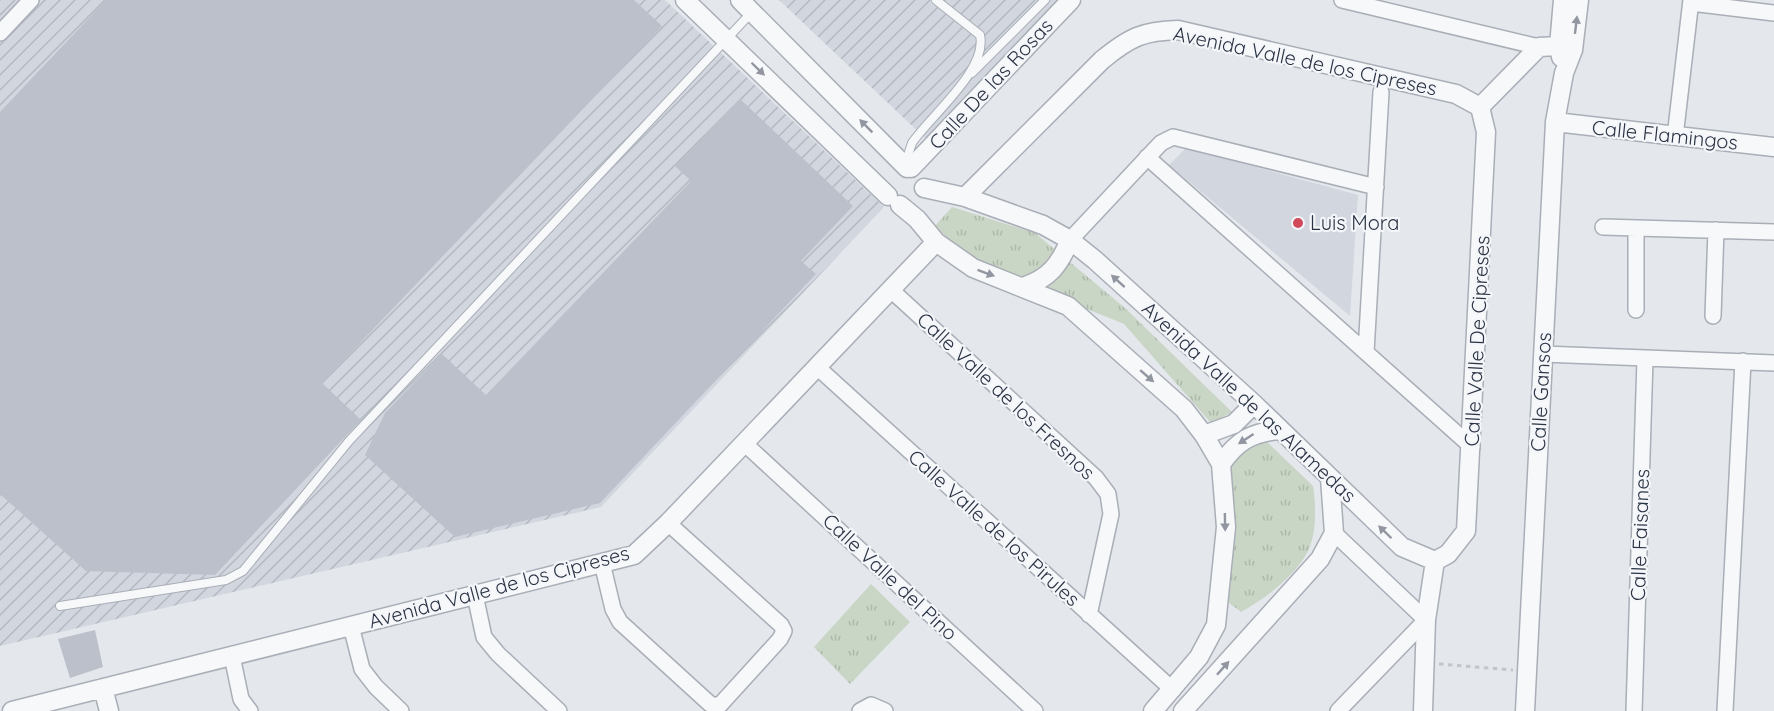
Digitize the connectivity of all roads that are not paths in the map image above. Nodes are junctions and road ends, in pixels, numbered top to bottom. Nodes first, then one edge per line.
1 (31, 0) edge
2 (685, 0) edge
3 (936, 0) edge
4 (1046, 0) edge
5 (1071, 0) edge
6 (1342, 0) edge
7 (1563, 0) edge
8 (1579, 0) edge
9 (1691, 2) edge
10 (746, 6) edge
11 (1774, 13) edge
12 (0, 33) edge
13 (727, 40) junction
14 (1539, 47) junction
15 (1566, 48) junction
16 (964, 81) junction
17 (1381, 92) dead end
18 (1480, 107) junction
19 (1555, 122) junction
20 (1675, 137) junction
21 (1774, 147) edge
22 (1147, 157) junction
23 (909, 168) junction
24 (1376, 187) junction
25 (924, 188) junction
26 (965, 197) junction
27 (894, 200) junction
28 (1603, 227) dead end
29 (1636, 229) junction
30 (1716, 230) junction
31 (1774, 232) edge
32 (1070, 240) junction
33 (936, 242) junction
34 (1023, 287) junction
35 (890, 289) junction
36 (1636, 310) dead end
37 (1713, 316) dead end
38 (1366, 352) junction
39 (1542, 354) junction
40 (1645, 359) junction
41 (1743, 361) junction
42 (1774, 363) edge
43 (816, 366) junction
44 (1254, 404) junction
45 (1280, 430) junction
46 (1204, 435) junction
47 (744, 443) junction
48 (1473, 447) junction
49 (1221, 464) junction
50 (1330, 478) junction
51 (668, 523) junction
52 (1334, 533) junction
53 (1435, 561) junction
54 (602, 563) junction
55 (475, 595) junction
56 (60, 606) dead end
57 (1089, 615) junction
58 (1426, 620) junction
59 (1216, 625) junction
60 (351, 626) junction
61 (1240, 649) junction
62 (232, 656) junction
63 (103, 688) junction
64 (1173, 690) junction
65 (17, 710) edge
66 (1186, 710) edge
67 (109, 711) edge
68 (250, 711) edge
69 (401, 711) edge
70 (559, 711) edge
71 (860, 711) edge
72 (885, 711) edge
73 (1035, 711) edge
74 (1153, 711) edge
75 (1338, 711) edge
76 (1423, 711) edge
77 (1525, 711) edge
78 (1634, 711) edge
79 (1725, 711) edge

1 - 12 street
2 - 13 street
3 - 16 lane
4 - 16 lane
5 - 23 street, Calle De las Rosas
6 - 14 street
7 - 15 street
15 -> 8 street
9 - 11 street
9 - 20 street
10 - 13 lane
23 -> 10 street
13 -> 27 street
13 - 56 lane
14 - 15 street
14 - 18 street
15 - 19 street, Calle Gansos
16 - 23 lane
17 - 24 street
18 - 26 street, Avenida Valle de los Cipreses
18 - 48 street, Calle Valle De Cipreses
19 - 20 street, Calle Flamingos
19 - 39 street, Calle Gansos
20 - 21 street, Calle Flamingos
22 - 24 street
22 - 32 street
22 - 38 street
23 - 25 street
23 - 27 street
24 - 38 street
25 - 26 street, Avenida Valle de las Alamedas
25 - 27 street
26 - 32 street, Avenida Valle de las Alamedas
27 - 33 street
28 - 29 street
29 - 30 street
29 - 36 street
30 - 31 street
30 - 37 street
32 - 34 street
44 -> 32 street, Avenida Valle de las Alamedas
33 -> 34 street
33 - 35 street, Avenida Valle de los Cipreses
34 -> 46 street
35 - 43 street, Avenida Valle de los Cipreses
35 - 57 street, Calle Valle de los Fresnos
38 - 48 street
39 - 40 street
39 - 77 street, Calle Gansos
40 - 41 street
40 - 78 street, Calle Faisanes
41 - 42 street
41 - 79 street
43 - 47 street, Avenida Valle de los Cipreses
43 - 57 street, Calle Valle de los Pirules
44 - 45 street, Avenida Valle de las Alamedas
44 - 46 street
45 -> 49 street
45 - 50 street, Avenida Valle de las Alamedas
46 - 49 street
47 - 51 street, Avenida Valle de los Cipreses
47 - 73 street, Calle Valle del Pino
48 - 53 street, Calle Valle De Cipreses
49 -> 59 street
50 - 52 street
53 -> 50 street, Avenida Valle de las Alamedas
51 - 54 street, Avenida Valle de los Cipreses
51 - 54 street
52 - 58 street
52 - 61 street
53 - 58 street
54 - 55 street, Avenida Valle de los Cipreses
55 - 60 street, Avenida Valle de los Cipreses
55 - 70 street
57 - 64 street, Calle Valle de los Pirules
58 - 75 street
58 - 76 street
59 - 61 street
59 - 64 street
60 - 62 street, Avenida Valle de los Cipreses
60 - 69 street
66 -> 61 street
62 - 63 street, Avenida Valle de los Cipreses
62 - 68 street
63 - 65 street, Avenida Valle de los Cipreses
63 - 67 street
64 - 74 street
71 - 72 street

